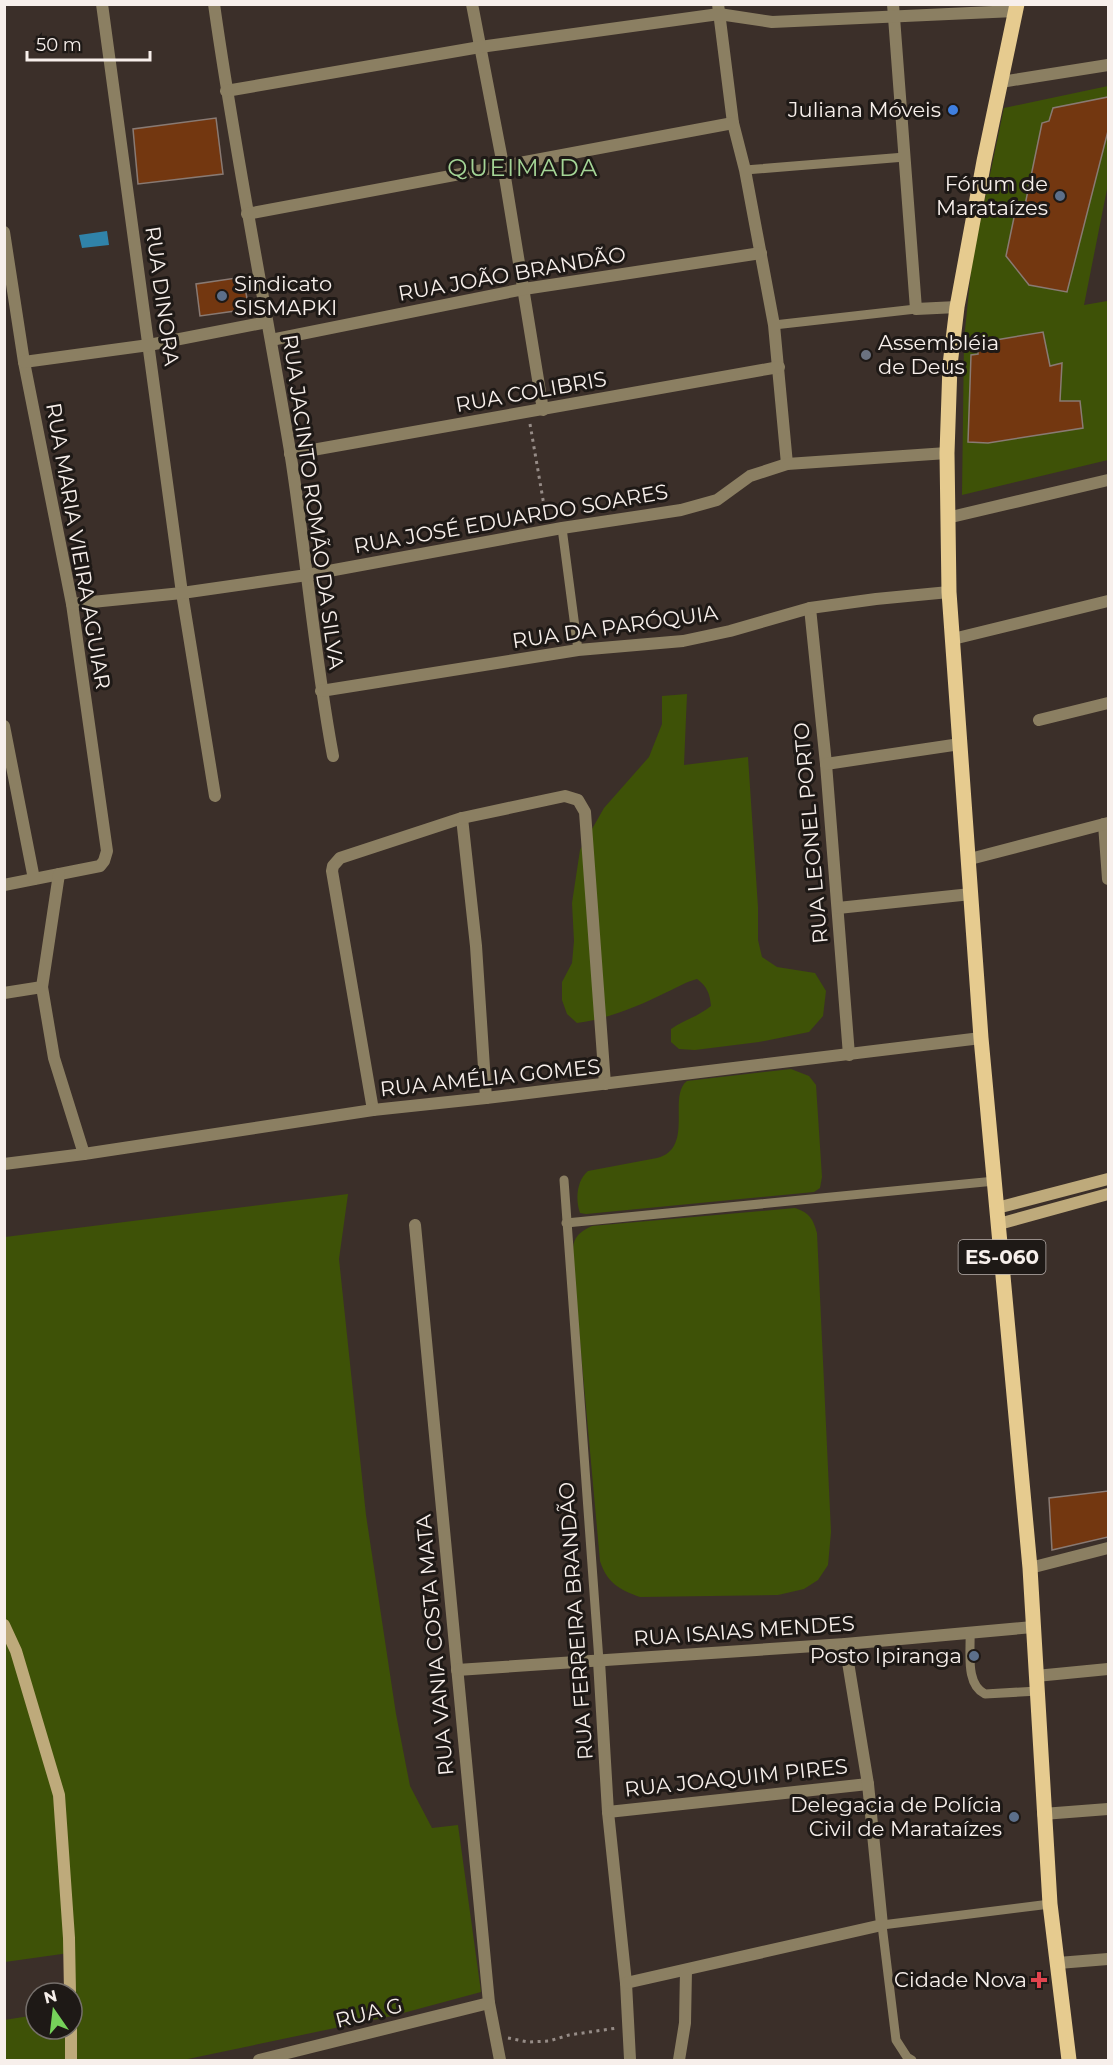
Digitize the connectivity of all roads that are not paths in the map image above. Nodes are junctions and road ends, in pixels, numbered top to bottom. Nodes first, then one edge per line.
1 (102, 4) edge
2 (214, 4) edge
3 (472, 4) edge
4 (1016, 8) edge
5 (718, 9) edge
6 (893, 10) edge
7 (480, 47) junction
8 (1108, 65) edge
9 (1001, 82) junction
10 (226, 91) junction
11 (733, 123) junction
12 (905, 157) junction
13 (503, 165) junction
14 (745, 170) junction
15 (247, 214) junction
16 (4, 232) edge
17 (761, 254) junction
18 (524, 289) junction
19 (957, 306) junction
20 (916, 309) junction
21 (267, 322) junction
22 (774, 326) junction
23 (271, 340) junction
24 (149, 345) junction
25 (24, 362) junction
26 (779, 367) junction
27 (543, 410) junction
28 (947, 453) junction
29 (290, 454) junction
30 (787, 464) junction
31 (1108, 480) edge
32 (947, 518) junction
33 (562, 528) junction
34 (307, 575) junction
35 (949, 592) junction
36 (182, 593) junction
37 (1108, 601) edge
38 (72, 604) junction
39 (810, 608) junction
40 (953, 639) junction
41 (578, 650) junction
42 (321, 691) junction
43 (1108, 703) edge
44 (1040, 720) dead end
45 (4, 726) edge
46 (960, 744) junction
47 (333, 756) dead end
48 (826, 764) junction
49 (215, 796) dead end
50 (462, 818) junction
51 (1106, 824) edge
52 (970, 859) junction
53 (59, 874) junction
54 (34, 879) junction
55 (1108, 879) edge
56 (4, 885) edge
57 (971, 894) junction
58 (838, 908) junction
59 (42, 987) junction
60 (4, 993) edge
61 (981, 1038) junction
62 (849, 1055) junction
63 (605, 1084) junction
64 (486, 1098) junction
65 (373, 1110) junction
66 (84, 1154) junction
67 (4, 1164) edge
68 (1108, 1179) edge
69 (564, 1180) dead end
70 (995, 1181) junction
71 (1108, 1194) edge
72 (997, 1208) junction
73 (567, 1223) junction
74 (999, 1224) junction
75 (415, 1225) dead end
76 (1108, 1548) edge
77 (1030, 1568) junction
78 (4, 1625) edge
79 (1033, 1627) junction
80 (970, 1633) junction
81 (845, 1644) junction
82 (599, 1661) junction
83 (1108, 1669) edge
84 (457, 1670) junction
85 (1037, 1683) junction
86 (868, 1784) junction
87 (1108, 1809) edge
88 (608, 1812) junction
89 (1043, 1814) junction
90 (1050, 1904) junction
91 (882, 1925) junction
92 (1108, 1959) edge
93 (1058, 1963) junction
94 (686, 1970) junction
95 (70, 1981) edge
96 (626, 1983) junction
97 (489, 2003) junction
98 (71, 2041) edge
99 (630, 2059) edge
100 (71, 2061) edge
101 (259, 2061) edge
102 (500, 2061) edge
103 (679, 2061) edge
104 (912, 2061) edge
105 (1069, 2061) edge

1 - 24 street, RUA DINORA
2 - 10 street, RUA JACINTO ROMÃO DA SILVA
3 - 7 street
4 - 6 street
4 - 9 main road, ES-060
5 - 6 street
5 - 7 street
5 - 11 street
6 - 12 street
7 - 10 street
7 - 13 street
8 - 9 street
9 - 19 main road, ES-060
10 - 15 street, RUA JACINTO ROMÃO DA SILVA
11 - 13 street
11 - 14 street
12 - 14 lane
12 - 20 street
13 - 15 street
13 - 18 street
14 - 17 street
15 - 21 street, RUA JACINTO ROMÃO DA SILVA
16 - 25 street, RUA MARIA VIEIRA AGUIAR
17 - 18 street, RUA JOÃO BRANDÃO
17 - 22 street
18 - 23 street, RUA JOÃO BRANDÃO
18 - 27 street
19 - 20 street
19 - 28 main road, ES-060
20 - 22 lane
21 - 23 street, RUA JACINTO ROMÃO DA SILVA
21 - 24 street
22 - 26 street
23 - 29 street, RUA JACINTO ROMÃO DA SILVA
24 - 25 street
24 - 36 street, RUA DINORA
25 - 38 street, RUA MARIA VIEIRA AGUIAR
26 - 27 street, RUA COLIBRIS
26 - 30 street
27 - 29 street, RUA COLIBRIS
28 - 30 street, RUA JOSÉ EDUARDO SOARES
28 - 32 main road, ES-060
29 - 34 street, RUA JACINTO ROMÃO DA SILVA
30 - 33 street, RUA JOSÉ EDUARDO SOARES
31 - 32 street
32 - 35 main road, ES-060
33 - 34 street, RUA JOSÉ EDUARDO SOARES
33 - 41 lane
34 - 36 street, RUA JOSÉ EDUARDO SOARES
34 - 42 street, RUA JACINTO ROMÃO DA SILVA
35 - 39 street, RUA DA PARÓQUIA
35 - 40 main road, ES-060
36 - 38 street, RUA JOSÉ EDUARDO SOARES
36 - 49 street, RUA DINORA
37 - 40 street
38 - 53 street, RUA MARIA VIEIRA AGUIAR
39 - 41 street, RUA DA PARÓQUIA
39 - 48 street, RUA LEONEL PORTO
40 - 46 main road, ES-060
41 - 42 street, RUA DA PARÓQUIA
42 - 47 street, RUA JACINTO ROMÃO DA SILVA
43 - 44 street
45 - 54 street
46 - 48 street
46 - 52 main road, ES-060
48 - 58 street, RUA LEONEL PORTO
50 - 63 street
50 - 64 street
50 - 65 street
51 - 52 street
51 - 55 street
52 - 57 main road, ES-060
53 - 54 street
53 - 59 street
54 - 56 street
57 - 58 street
57 - 61 main road, ES-060
58 - 62 street, RUA LEONEL PORTO
59 - 60 street
59 - 66 street
61 - 62 street, RUA AMÉLIA GOMES
61 - 70 main road, ES-060
62 - 63 street, RUA AMÉLIA GOMES
63 - 64 street, RUA AMÉLIA GOMES
64 - 65 street, RUA AMÉLIA GOMES
65 - 66 street, RUA AMÉLIA GOMES
66 - 67 street, RUA AMÉLIA GOMES
68 - 72 street
69 - 73 lane, RUA FERREIRA BRANDÃO
70 - 72 main road, ES-060
70 - 73 lane
71 - 74 street
72 - 74 main road, ES-060
73 - 82 lane, RUA FERREIRA BRANDÃO
74 - 77 main road, ES-060
75 - 84 street, RUA VANIA COSTA MATA
76 - 77 street
77 - 79 main road, ES-060
78 - 95 street
79 - 80 street, RUA ISAIAS MENDES
79 - 85 main road, ES-060
80 - 81 street, RUA ISAIAS MENDES
80 - 85 lane
81 - 82 street, RUA ISAIAS MENDES
81 - 86 street
82 - 84 street, RUA ISAIAS MENDES
82 - 88 street, RUA FERREIRA BRANDÃO
83 - 85 street
84 - 97 street, RUA VANIA COSTA MATA
85 - 89 main road, ES-060
86 - 88 street, RUA JOAQUIM PIRES
86 - 91 street
87 - 89 street
88 - 96 street, RUA FERREIRA BRANDÃO
89 - 90 main road, ES-060
90 - 91 lane
90 - 93 main road, ES-060
91 - 94 street
91 - 104 lane
92 - 93 street
93 - 105 main road, ES-060
94 - 96 street
94 - 103 street
96 - 99 street, RUA FERREIRA BRANDÃO
97 - 101 street, RUA G
97 - 102 street, RUA VANIA COSTA MATA
98 - 100 street

